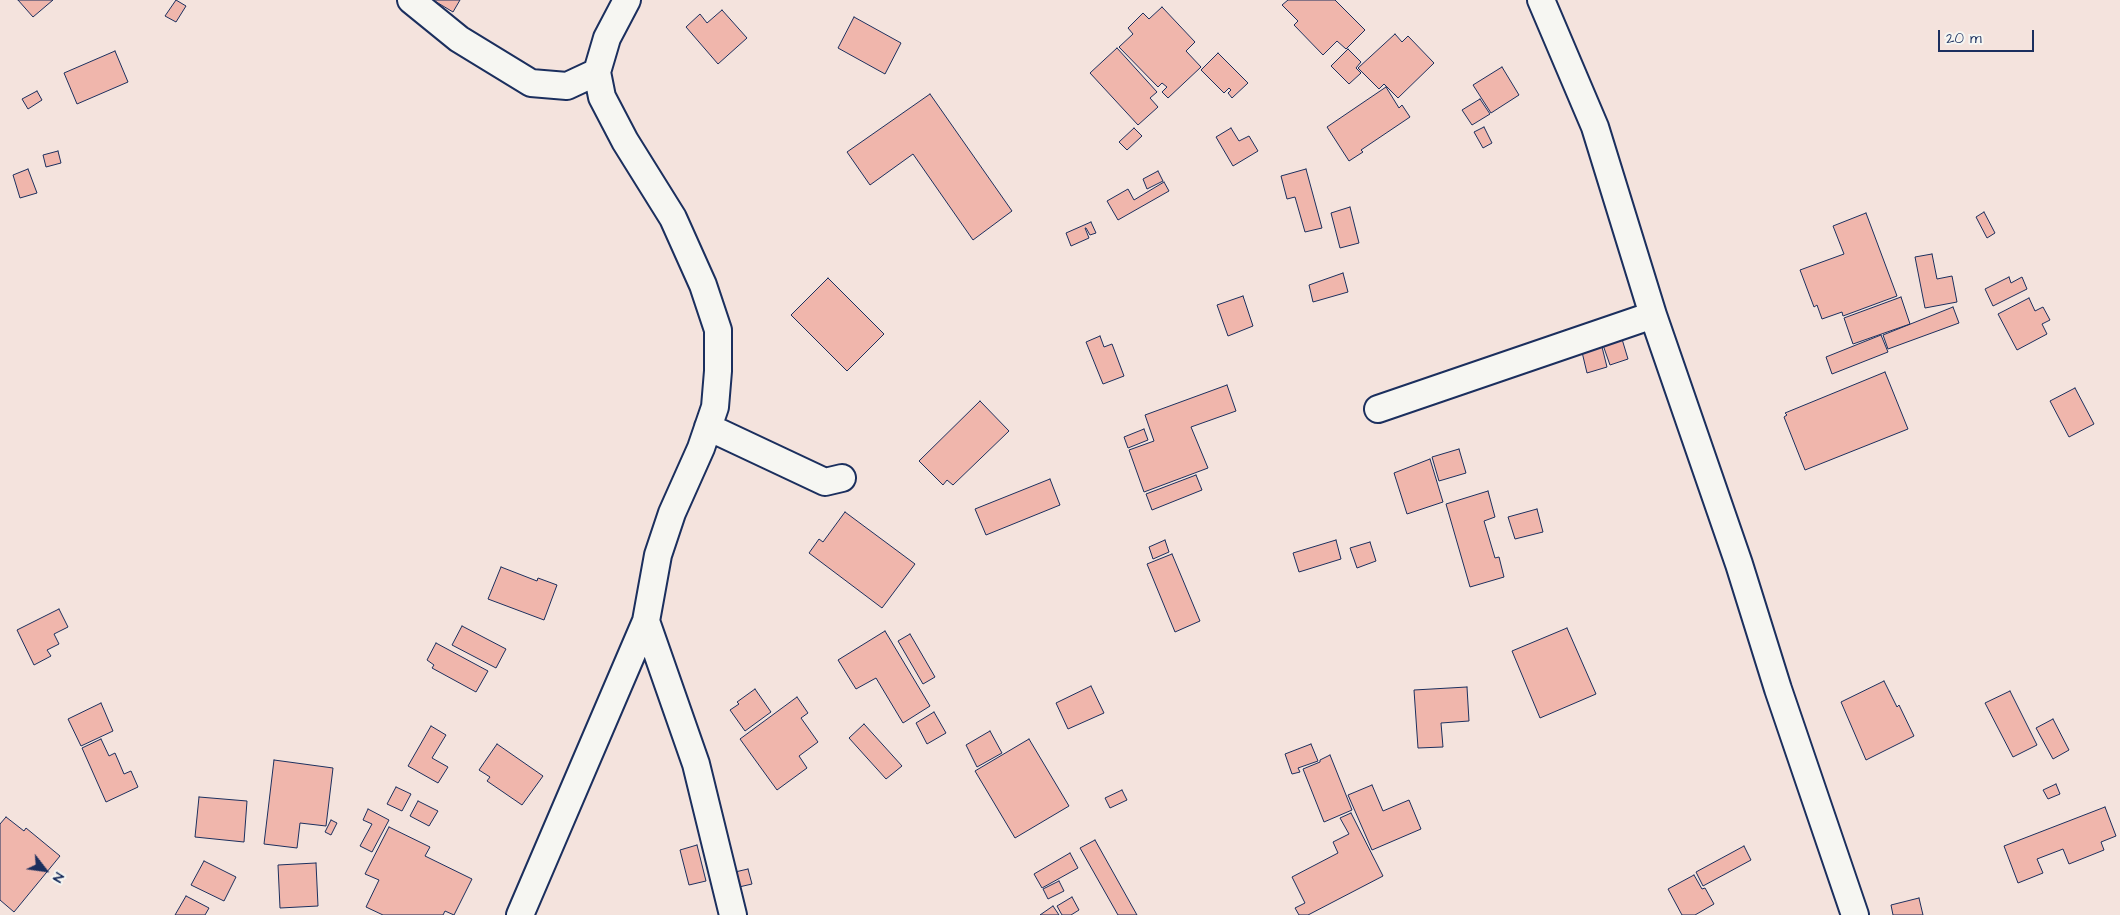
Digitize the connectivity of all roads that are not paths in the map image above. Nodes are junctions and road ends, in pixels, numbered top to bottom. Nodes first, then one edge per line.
1 (410, 0) edge
2 (627, 0) edge
3 (1541, 0) edge
4 (597, 72) junction
5 (1653, 314) junction
6 (1378, 409) dead end
7 (708, 427) junction
8 (842, 478) dead end
9 (646, 622) junction
10 (520, 915) edge
11 (733, 915) edge
12 (1855, 915) edge

1 - 4 street
2 - 4 street
3 - 5 street
4 - 7 street
5 - 6 street
5 - 12 street
7 - 8 street
7 - 9 street
9 - 10 street
9 - 11 street

